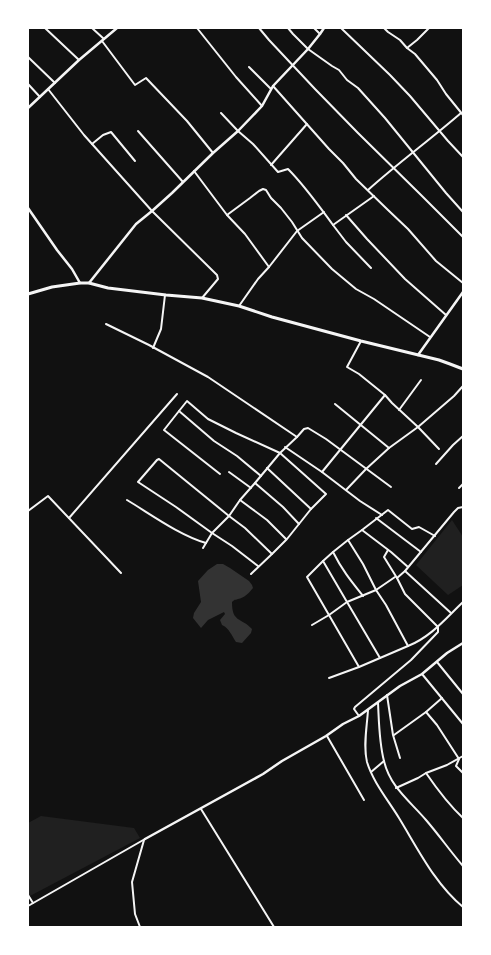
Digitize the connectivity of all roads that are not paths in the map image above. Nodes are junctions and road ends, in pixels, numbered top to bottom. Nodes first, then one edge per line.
1 (45, 28) edge
2 (92, 28) edge
3 (117, 28) edge
4 (197, 28) edge
5 (259, 28) edge
6 (288, 28) edge
7 (314, 28) edge
8 (324, 28) edge
9 (341, 28) edge
10 (384, 28) edge
11 (428, 28) edge
12 (320, 34) junction
13 (103, 40) junction
14 (407, 48) junction
15 (308, 49) junction
16 (28, 57) edge
17 (79, 60) junction
18 (292, 64) junction
19 (250, 67) dead end
20 (55, 83) junction
21 (28, 84) edge
22 (273, 86) junction
23 (48, 89) junction
24 (271, 89) junction
25 (40, 97) junction
26 (262, 106) junction
27 (28, 108) edge
28 (221, 113) dead end
29 (462, 114) edge
30 (307, 124) junction
31 (138, 131) dead end
32 (238, 131) junction
33 (440, 131) junction
34 (92, 144) junction
35 (213, 152) junction
36 (413, 153) junction
37 (463, 157) edge
38 (135, 161) dead end
39 (271, 165) junction
40 (393, 168) junction
41 (194, 171) junction
42 (183, 182) junction
43 (368, 190) junction
44 (374, 196) junction
45 (28, 208) edge
46 (152, 211) junction
47 (324, 212) junction
48 (463, 212) edge
49 (346, 215) junction
50 (227, 216) junction
51 (333, 225) junction
52 (297, 230) junction
53 (463, 237) edge
54 (269, 268) junction
55 (371, 268) dead end
56 (80, 283) junction
57 (89, 283) junction
58 (463, 283) edge
59 (463, 292) edge
60 (28, 294) edge
61 (166, 295) junction
62 (202, 298) junction
63 (239, 306) junction
64 (446, 315) junction
65 (106, 324) dead end
66 (430, 337) junction
67 (361, 341) junction
68 (153, 348) junction
69 (417, 355) junction
70 (463, 369) edge
71 (421, 380) dead end
72 (463, 386) edge
73 (176, 394) dead end
74 (385, 395) junction
75 (335, 404) dead end
76 (399, 410) junction
77 (179, 412) junction
78 (361, 425) junction
79 (418, 427) junction
80 (463, 436) edge
81 (297, 437) junction
82 (285, 447) junction
83 (389, 448) junction
84 (439, 449) dead end
85 (340, 450) junction
86 (280, 453) junction
87 (436, 464) dead end
88 (268, 468) junction
89 (366, 469) junction
90 (229, 472) dead end
91 (322, 472) junction
92 (220, 474) dead end
93 (261, 476) junction
94 (256, 483) junction
95 (463, 484) edge
96 (391, 487) dead end
97 (251, 488) junction
98 (459, 488) dead end
99 (346, 490) junction
100 (127, 500) dead end
101 (240, 500) junction
102 (463, 507) edge
103 (311, 509) junction
104 (28, 511) edge
105 (382, 515) junction
106 (229, 516) junction
107 (69, 518) junction
108 (376, 518) junction
109 (299, 524) junction
110 (362, 530) junction
111 (212, 533) junction
112 (435, 536) junction
113 (286, 539) junction
114 (348, 540) junction
115 (206, 543) junction
116 (203, 548) dead end
117 (388, 550) junction
118 (333, 552) junction
119 (421, 552) junction
120 (272, 554) junction
121 (323, 561) junction
122 (258, 566) junction
123 (408, 567) junction
124 (405, 571) junction
125 (121, 573) dead end
126 (251, 574) dead end
127 (397, 577) junction
128 (376, 590) junction
129 (363, 596) junction
130 (347, 602) junction
131 (463, 602) edge
132 (452, 613) junction
133 (329, 615) junction
134 (312, 625) dead end
135 (438, 628) junction
136 (462, 644) edge
137 (408, 646) junction
138 (380, 658) junction
139 (437, 662) junction
140 (359, 667) junction
141 (422, 674) junction
142 (329, 678) dead end
143 (463, 694) edge
144 (387, 696) junction
145 (442, 698) junction
146 (378, 702) junction
147 (369, 709) junction
148 (426, 712) junction
149 (359, 716) junction
150 (463, 724) edge
151 (393, 735) junction
152 (327, 736) junction
153 (463, 756) edge
154 (400, 758) dead end
155 (458, 759) junction
156 (384, 761) junction
157 (371, 772) junction
158 (426, 773) junction
159 (463, 774) edge
160 (396, 788) junction
161 (364, 800) dead end
162 (200, 809) junction
163 (463, 818) edge
164 (145, 839) junction
165 (463, 864) edge
166 (28, 895) edge
167 (34, 903) junction
168 (28, 906) edge
169 (463, 907) edge
170 (140, 927) edge
171 (274, 927) edge

1 - 17 street
2 - 13 street
3 - 13 street
4 - 26 street
5 - 18 street
6 - 15 street
7 - 12 street
8 - 12 street
9 - 33 street
10 - 14 street
11 - 14 street
12 - 15 street
13 - 17 street
13 - 35 street
14 - 29 street
15 - 18 street
15 - 36 street
16 - 20 street
17 - 20 street
18 - 22 street
18 - 40 street
19 - 24 street
20 - 23 street
21 - 25 street
22 - 24 street
22 - 30 street
23 - 25 street
23 - 34 street
24 - 26 street
25 - 27 street
26 - 32 street
28 - 32 street
29 - 33 street
30 - 39 street
30 - 43 street
31 - 42 street
32 - 35 street
32 - 39 street
33 - 36 street
33 - 37 street
34 - 38 street
34 - 46 street
35 - 41 street
36 - 40 street
36 - 48 street
39 - 47 street
40 - 43 street
40 - 53 street
41 - 42 street
41 - 50 street
42 - 46 street
43 - 44 street
44 - 49 street
44 - 58 street
45 - 56 street
46 - 57 street
46 - 62 street
47 - 51 street
47 - 52 street
49 - 51 street
49 - 64 street
50 - 52 street
50 - 54 street
51 - 55 street
52 - 54 street
52 - 66 street
54 - 63 street
56 - 57 main road
56 - 60 main road
57 - 61 main road
59 - 64 street
61 - 62 main road
61 - 68 street
62 - 63 main road
63 - 67 main road
64 - 66 street
65 - 68 street
66 - 69 street
67 - 69 main road
67 - 74 street
68 - 81 street
69 - 70 main road
71 - 76 street
72 - 79 street
73 - 107 street
74 - 76 street
74 - 78 street
75 - 78 street
76 - 79 street
77 - 86 street
77 - 92 street
77 - 93 street
78 - 83 street
78 - 85 street
79 - 83 street
79 - 84 street
80 - 87 street
81 - 82 street
81 - 85 street
82 - 86 street
82 - 91 street
83 - 89 street
85 - 89 street
85 - 91 street
86 - 88 street
86 - 103 street
88 - 93 street
88 - 103 street
89 - 96 street
89 - 99 street
90 - 97 street
91 - 99 street
93 - 94 street
94 - 97 street
94 - 109 street
95 - 98 street
97 - 101 street
99 - 105 street
100 - 115 street
101 - 106 street
101 - 113 street
102 - 112 street
103 - 109 street
104 - 107 street
105 - 108 street
105 - 112 street
106 - 111 street
106 - 111 street
106 - 120 street
107 - 125 street
108 - 110 street
108 - 119 street
109 - 113 street
110 - 114 street
110 - 117 street
111 - 115 street
111 - 122 street
112 - 119 street
113 - 120 street
114 - 118 street
114 - 128 street
115 - 116 street
117 - 123 street
117 - 127 street
118 - 121 street
118 - 129 street
119 - 123 street
120 - 122 street
121 - 130 street
121 - 133 street
122 - 126 street
123 - 124 street
124 - 127 street
124 - 132 street
127 - 128 street
127 - 135 street
128 - 129 street
128 - 137 street
129 - 130 street
130 - 133 street
130 - 138 street
131 - 132 street
132 - 135 street
133 - 134 street
133 - 140 street
135 - 137 street
135 - 149 street
136 - 139 street
137 - 138 street
138 - 140 street
139 - 141 street
139 - 143 street
140 - 142 street
141 - 144 street
141 - 145 street
144 - 146 street
144 - 151 street
145 - 148 street
145 - 150 street
146 - 147 street
146 - 156 street
147 - 149 street
147 - 157 street
148 - 151 street
148 - 155 street
149 - 152 street
151 - 154 street
152 - 161 street
152 - 162 street
153 - 155 street
155 - 158 street
155 - 159 street
156 - 157 street
156 - 160 street
157 - 169 street
158 - 160 street
158 - 163 street
160 - 165 street
162 - 164 street
162 - 171 street
164 - 167 street
164 - 170 street
166 - 167 street
167 - 168 street

